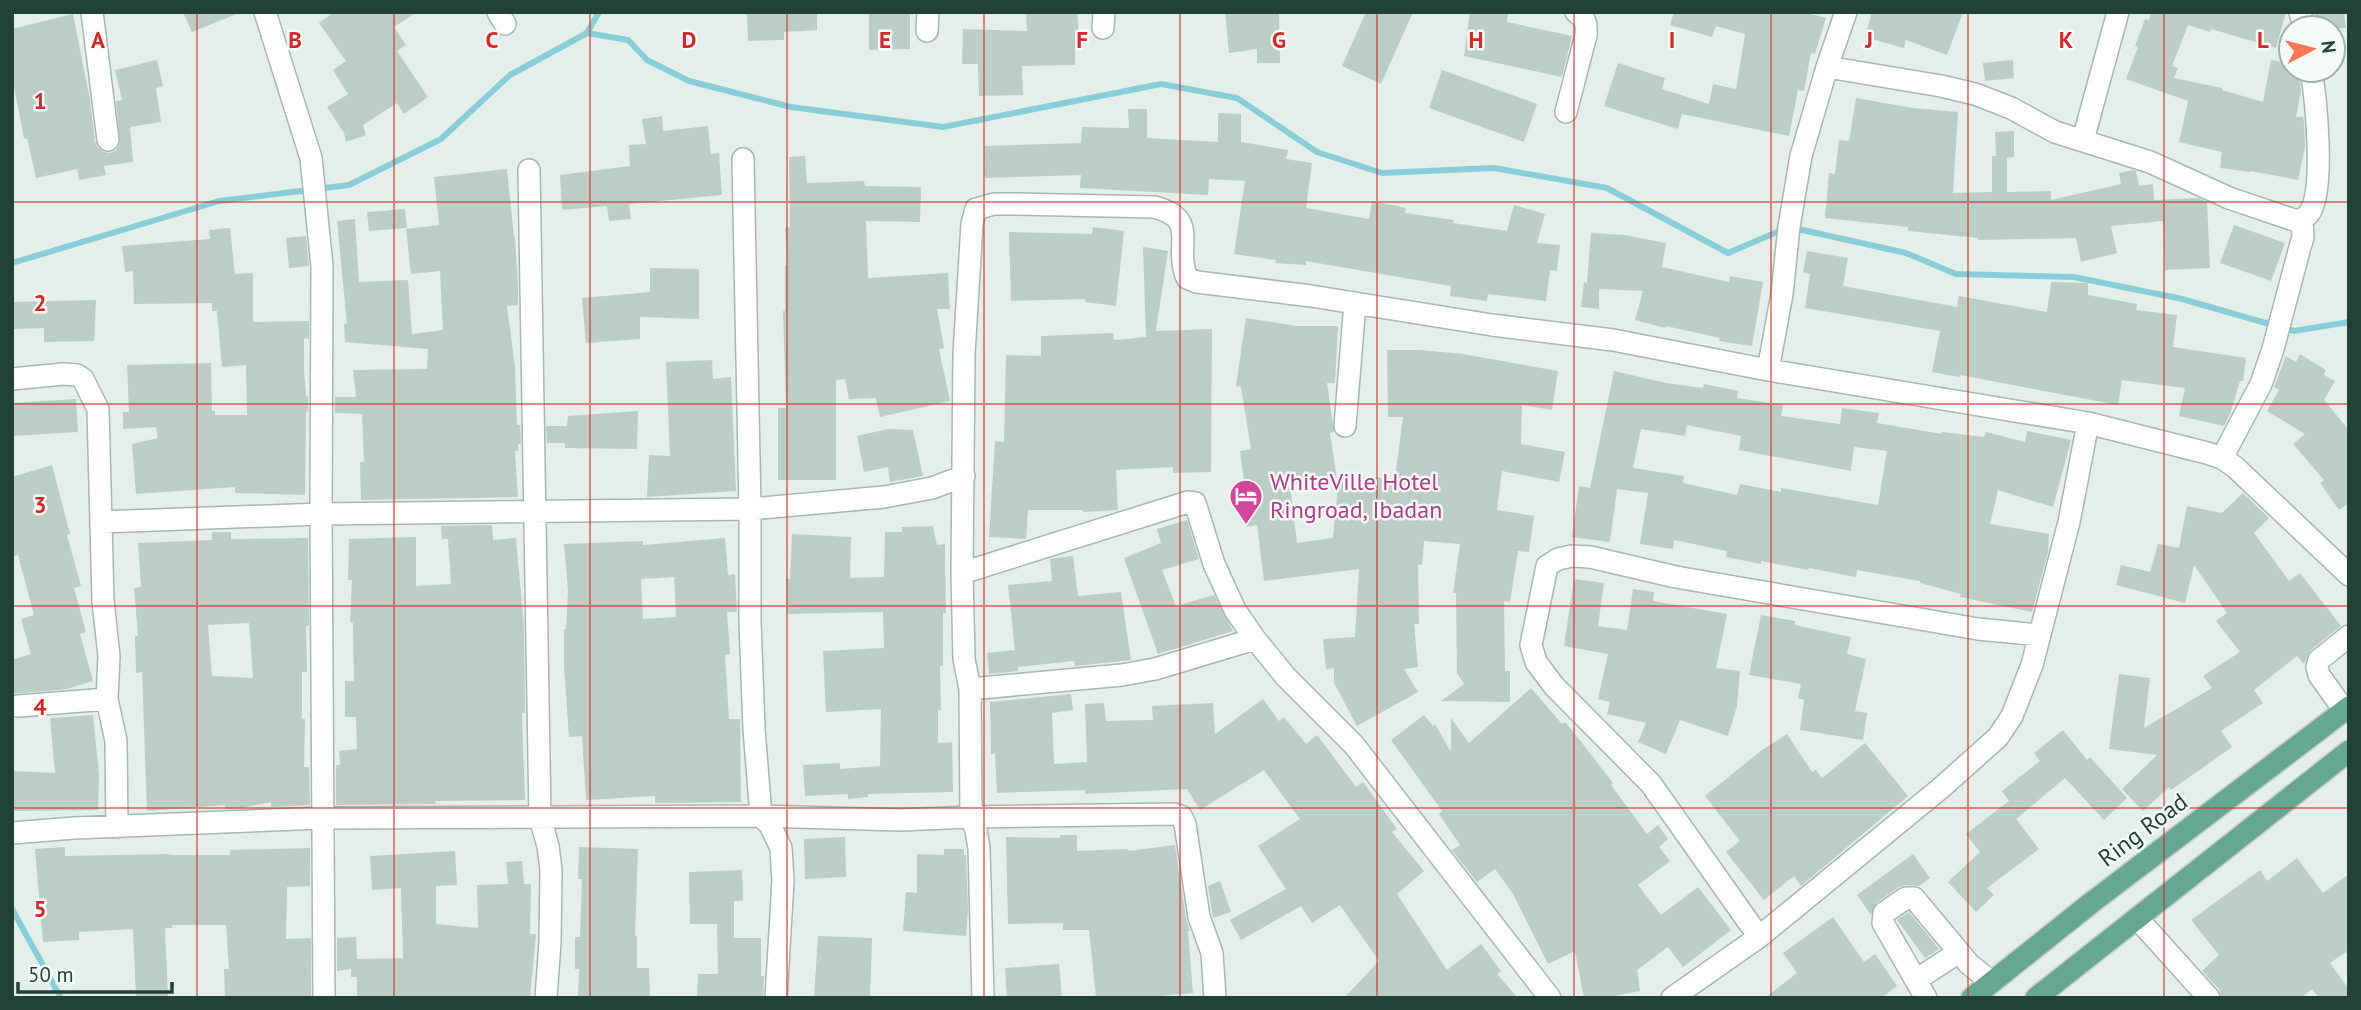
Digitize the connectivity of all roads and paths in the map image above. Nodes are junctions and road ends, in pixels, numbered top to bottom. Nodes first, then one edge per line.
1 (92, 12) edge
2 (265, 12) edge
3 (1576, 12) edge
4 (1846, 12) edge
5 (2118, 12) edge
6 (1827, 67) junction
7 (2313, 84) edge
8 (1566, 112) dead end
9 (108, 140) dead end
10 (2083, 140) junction
11 (743, 159) dead end
12 (529, 170) dead end
13 (2302, 220) junction
14 (1355, 303) junction
15 (1768, 370) junction
16 (12, 379) edge
17 (2088, 423) junction
18 (1345, 426) dead end
19 (2221, 458) junction
20 (964, 476) junction
21 (750, 509) junction
22 (536, 512) junction
23 (321, 514) junction
24 (101, 522) junction
25 (962, 573) junction
26 (2349, 575) edge
27 (2039, 635) junction
28 (2349, 636) edge
29 (1255, 639) junction
30 (970, 689) junction
31 (107, 699) junction
32 (18, 706) dead end
33 (2347, 708) edge
34 (2349, 751) edge
35 (761, 817) junction
36 (971, 817) junction
37 (322, 818) junction
38 (540, 818) junction
39 (117, 827) junction
40 (12, 833) edge
41 (2137, 918) junction
42 (1759, 937) junction
43 (1959, 952) junction
44 (1991, 982) junction
45 (1921, 989) edge
46 (324, 998) edge
47 (546, 998) edge
48 (776, 998) edge
49 (983, 998) edge
50 (1215, 998) edge
51 (1550, 998) edge
52 (1672, 998) edge
53 (1972, 998) edge
54 (2036, 998) edge
55 (2209, 998) edge

1 - 9 street
2 - 23 street
3 - 8 street
4 - 6 street
5 - 10 street
6 - 10 street
6 - 15 street
7 - 13 street
10 - 13 street
11 - 21 street
12 - 22 street
13 - 19 street
14 - 15 street
14 - 18 street
14 - 20 street
15 - 17 street
16 - 24 street
17 - 19 street
17 - 27 street
19 - 26 street
20 - 21 street
20 - 25 street
21 - 22 street
21 - 35 street
22 - 23 street
22 - 38 street
23 - 24 street
23 - 37 street
24 - 31 street
25 - 29 street
25 - 30 street
27 - 42 street
27 - 42 street
28 - 33 street
29 - 30 street
29 - 51 street
30 - 36 street
31 - 32 street
31 - 39 street
33 - 44 main road, Ring Road
34 - 41 main road
35 - 36 street
35 - 38 street
35 - 48 street
36 - 49 street
36 - 50 street
37 - 38 street
37 - 39 street
37 - 46 street
38 - 47 street
39 - 40 street
41 - 54 main road
41 - 55 street
42 - 52 street
43 - 44 street
43 - 45 street
43 - 45 street
44 - 53 main road, Ring Road

